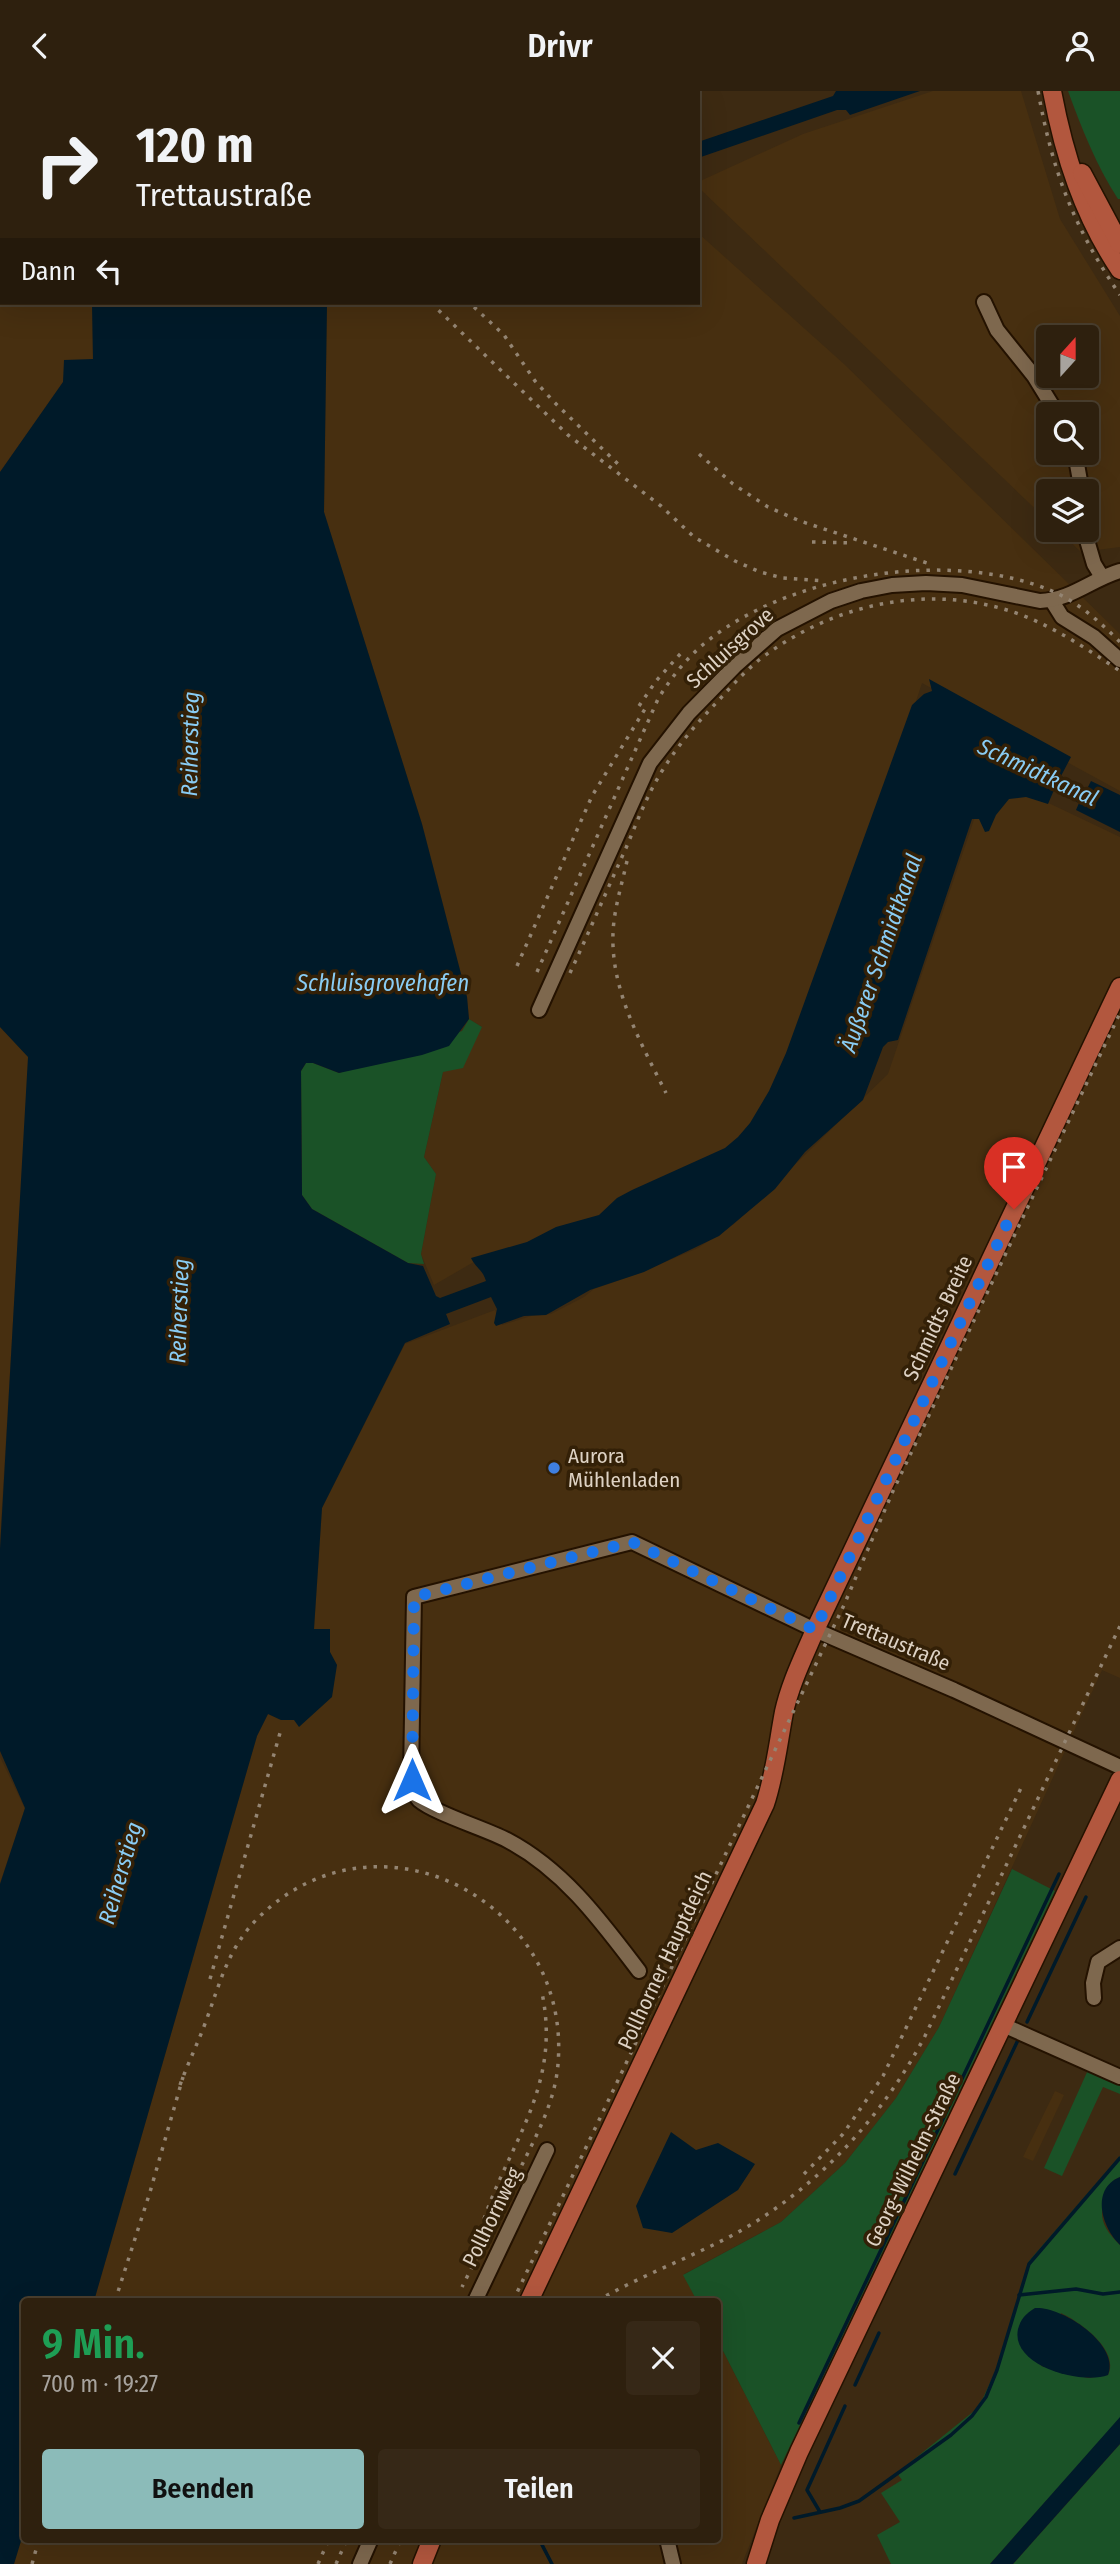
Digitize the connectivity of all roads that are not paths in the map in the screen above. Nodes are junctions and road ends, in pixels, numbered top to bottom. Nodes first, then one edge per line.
1 (1052, 91) edge
2 (1107, 221) edge
3 (1120, 244) edge
4 (1120, 270) edge
5 (984, 302) dead end
6 (1050, 402) edge
7 (1088, 542) edge
8 (1120, 571) edge
9 (1102, 577) junction
10 (1052, 601) junction
11 (1120, 660) edge
12 (1120, 987) edge
13 (539, 1010) dead end
14 (815, 1630) junction
15 (1120, 1767) edge
16 (1120, 1780) edge
17 (1120, 1948) edge
18 (639, 1971) dead end
19 (1094, 1998) dead end
20 (1003, 2025) junction
21 (1120, 2077) edge
22 (547, 2150) dead end
23 (476, 2298) edge
24 (530, 2298) edge
25 (369, 2543) edge
26 (430, 2543) edge
27 (668, 2543) edge
28 (360, 2564) edge
29 (422, 2564) edge
30 (673, 2564) edge
31 (755, 2564) edge

1 - 2 main road
2 - 3 main road
2 - 4 main road
5 - 6 street
7 - 9 street
8 - 9 street
9 - 10 street
10 - 11 street
10 - 13 street, Schluisgrove
12 - 14 main road, Schmidts Breite
14 - 15 street, Trettaustraße
14 - 18 street, Trettaustraße
14 - 24 main road, Pollhorner Hauptdeich
16 - 20 main road, Georg-Wilhelm-Straße
17 - 19 street
20 - 21 street
20 - 31 main road, Georg-Wilhelm-Straße
22 - 23 street, Pollhornweg
25 - 28 street
26 - 29 main road
27 - 30 street

